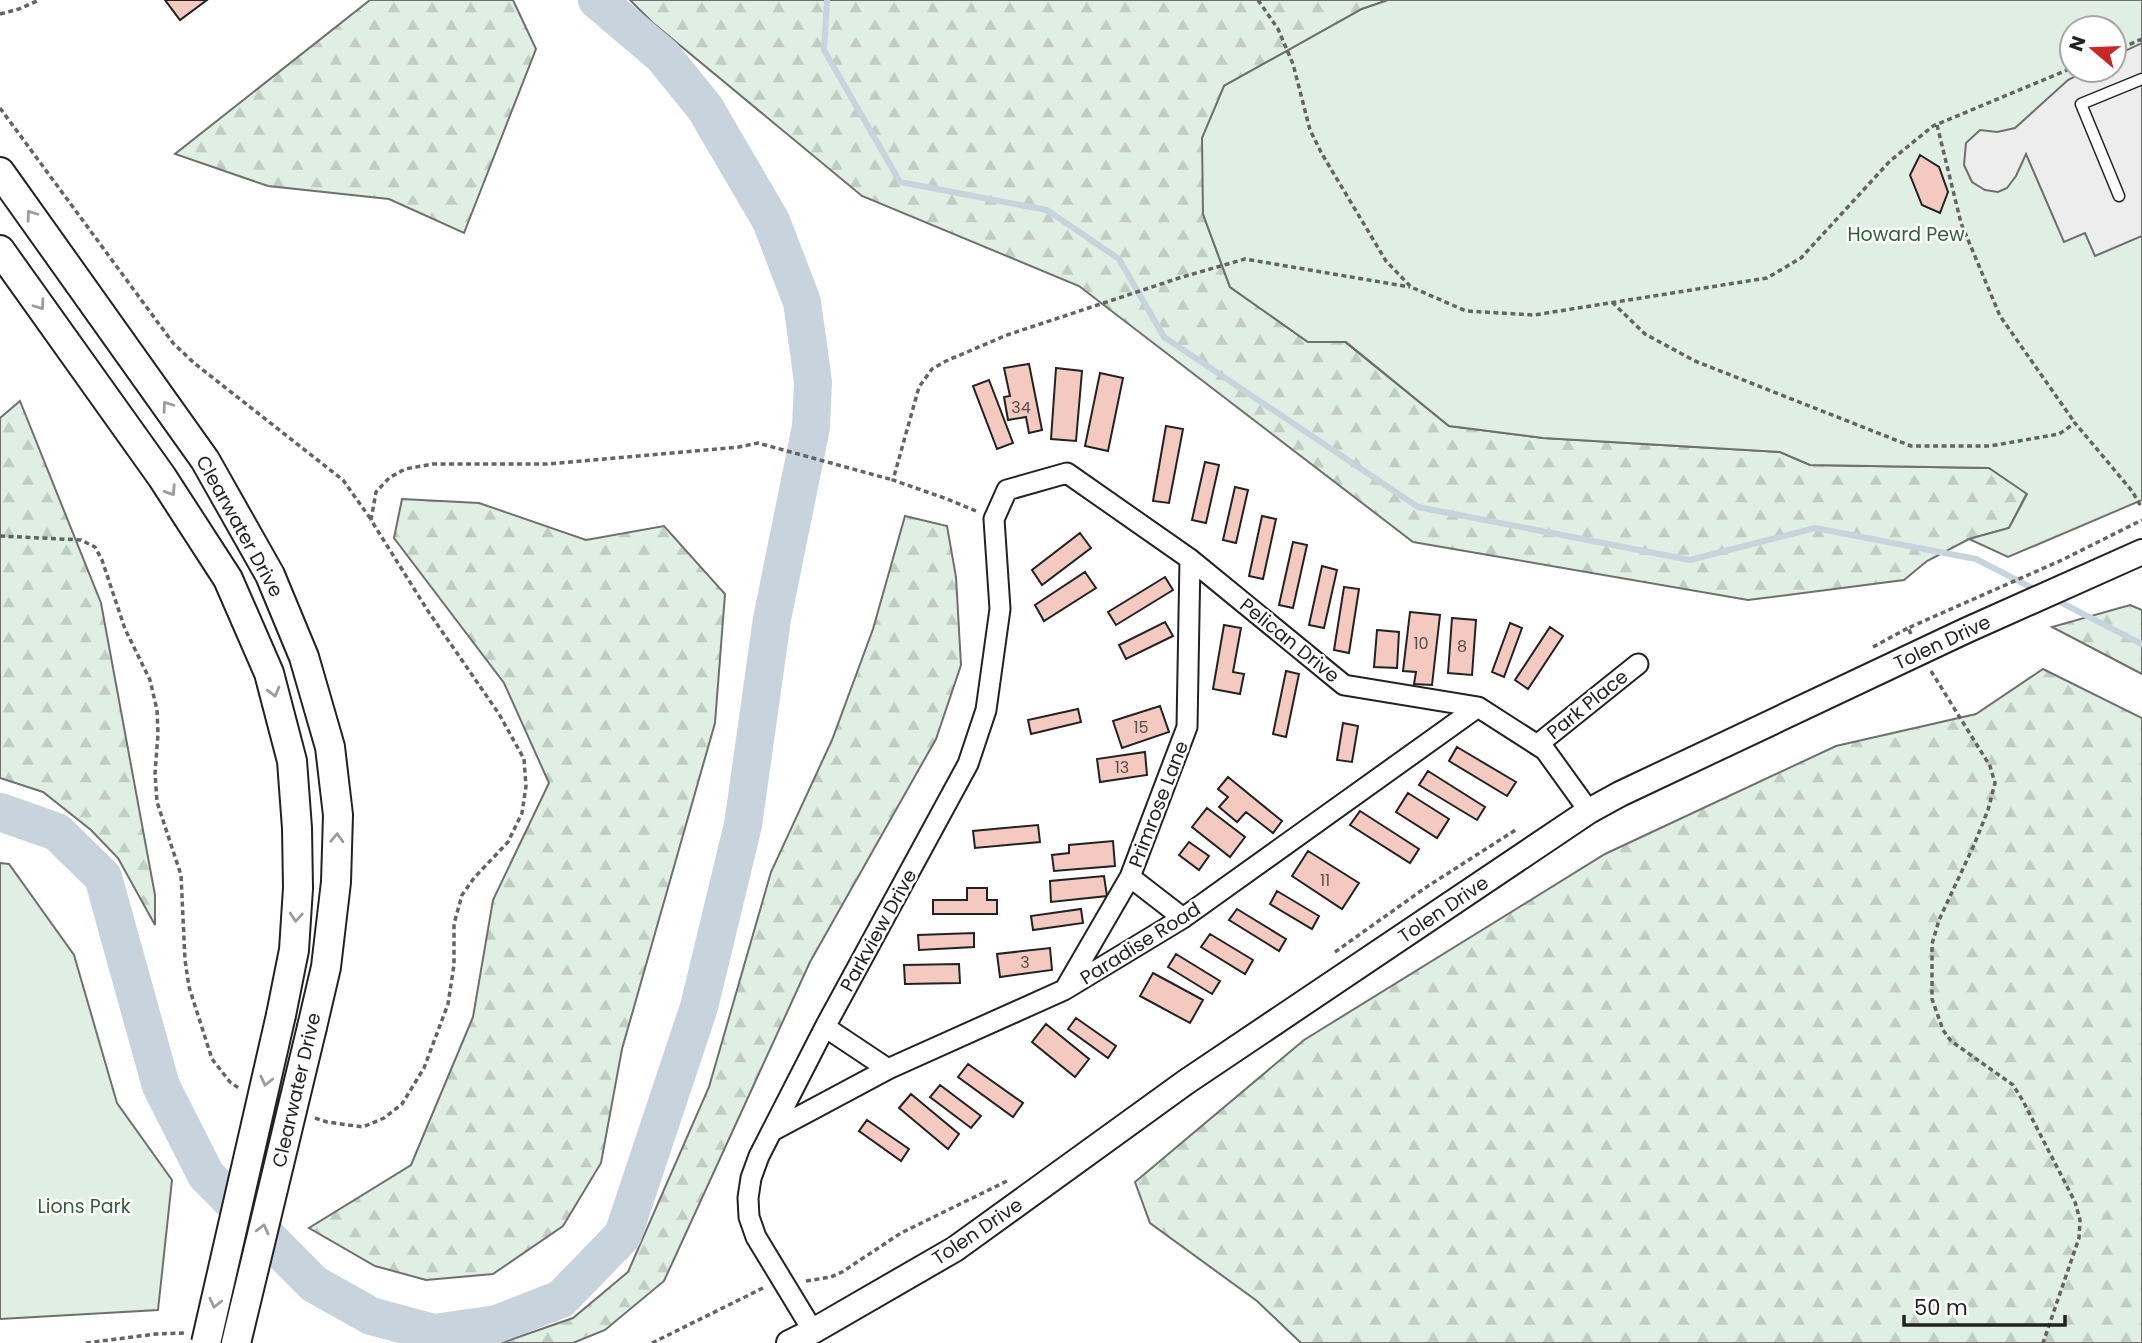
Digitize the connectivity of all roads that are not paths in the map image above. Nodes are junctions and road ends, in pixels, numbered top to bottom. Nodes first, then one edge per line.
1 (2142, 79) edge
2 (0, 172) edge
3 (2119, 196) dead end
4 (0, 250) edge
5 (996, 513) joint
6 (2142, 552) edge
7 (1190, 559) junction
8 (1638, 664) dead end
9 (1478, 707) junction
10 (1537, 745) junction
11 (1588, 811) junction
12 (1130, 877) junction
13 (1183, 918) junction
14 (1064, 990) junction
15 (825, 1027) junction
16 (888, 1069) junction
17 (772, 1131) junction
18 (813, 1331) junction
19 (197, 1338) edge
20 (236, 1343) edge
21 (789, 1343) edge

1 - 3 lane
20 -> 2 main road, Clearwater Drive, bridge
4 -> 19 main road, Clearwater Drive, bridge
5 - 7 street, Pelican Drive
5 - 15 street, Parkview Drive
6 - 11 street, Tolen Drive
7 - 9 street, Pelican Drive
7 - 12 street, Primrose Lane
8 - 10 street, Park Place
9 - 10 street, Pelican Drive
9 - 13 street, Paradise Road
10 - 11 street, Pelican Drive
11 - 18 street, Tolen Drive
12 - 13 street
12 - 14 street, Primrose Lane
13 - 14 street, Paradise Road
14 - 16 street, Paradise Road
15 - 16 street
15 - 17 street, Parkview Drive
16 - 17 street, Paradise Road
17 - 18 street, Parkview Drive
18 - 21 street, Tolen Drive

